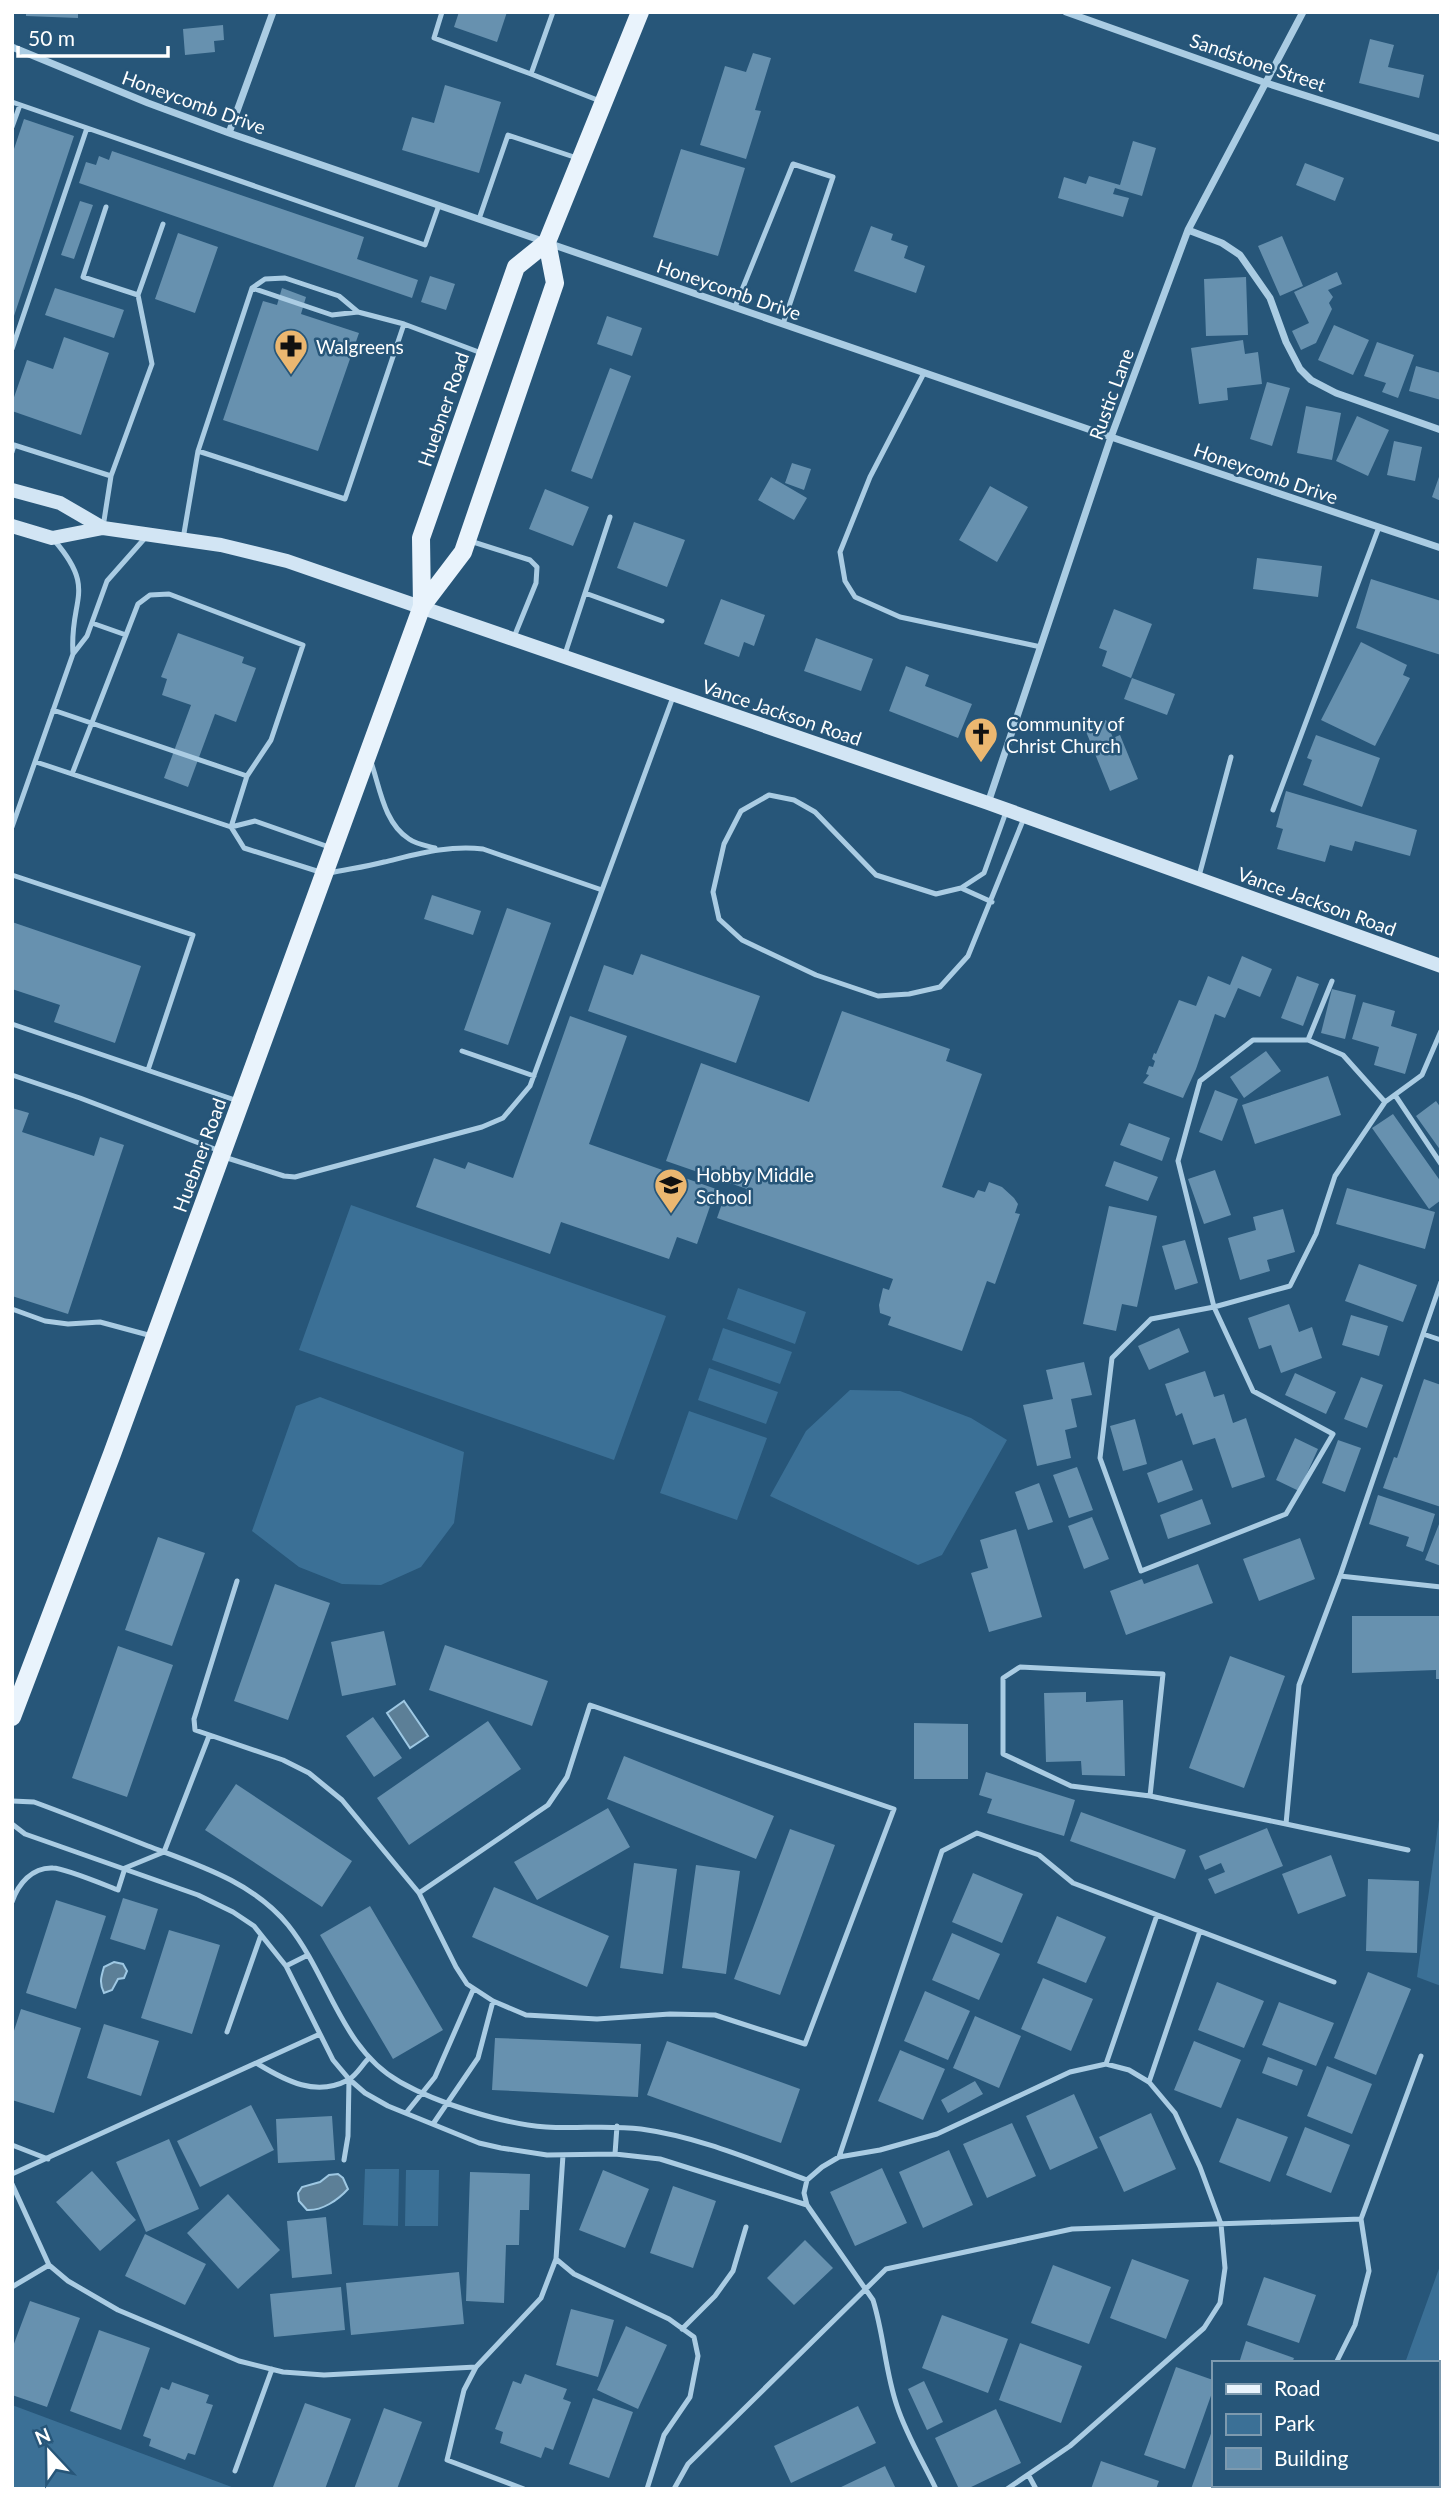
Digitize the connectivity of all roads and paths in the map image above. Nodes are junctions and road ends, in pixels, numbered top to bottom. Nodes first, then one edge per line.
1 (273, 12) edge
2 (442, 12) edge
3 (553, 12) edge
4 (640, 12) edge
5 (1066, 12) edge
6 (1303, 12) edge
7 (12, 47) edge
8 (531, 74) junction
9 (1266, 83) junction
10 (12, 102) edge
11 (603, 102) junction
12 (20, 105) junction
13 (12, 127) edge
14 (87, 128) junction
15 (229, 133) junction
16 (1441, 139) edge
17 (581, 159) junction
18 (439, 205) junction
19 (106, 207) dead end
20 (479, 219) junction
21 (163, 224) dead end
22 (1188, 230) junction
23 (547, 243) junction
24 (252, 288) junction
25 (138, 295) junction
26 (735, 307) junction
27 (358, 312) junction
28 (404, 324) junction
29 (783, 324) junction
30 (12, 349) edge
31 (484, 354) junction
32 (924, 373) junction
33 (1441, 430) edge
34 (1111, 437) junction
35 (198, 451) junction
36 (12, 452) edge
37 (111, 476) junction
38 (12, 490) edge
39 (610, 517) dead end
40 (12, 526) edge
41 (1379, 527) junction
42 (103, 528) junction
43 (149, 534) junction
44 (52, 538) junction
45 (183, 539) junction
46 (467, 540) junction
47 (1441, 548) edge
48 (585, 593) junction
49 (422, 607) junction
50 (662, 621) dead end
51 (92, 623) junction
52 (126, 635) junction
53 (514, 639) junction
54 (1041, 647) junction
55 (73, 654) junction
56 (564, 657) junction
57 (674, 695) junction
58 (53, 710) junction
59 (92, 723) junction
60 (368, 752) junction
61 (1231, 757) dead end
62 (36, 762) junction
63 (72, 774) junction
64 (247, 776) junction
65 (988, 803) junction
66 (1007, 809) junction
67 (1273, 810) dead end
68 (1025, 816) junction
69 (12, 827) edge
70 (231, 827) junction
71 (333, 849) junction
72 (438, 849) junction
73 (324, 874) junction
74 (12, 875) edge
75 (1198, 879) junction
76 (961, 888) junction
77 (602, 890) junction
78 (992, 902) junction
79 (1441, 966) edge
80 (1332, 981) dead end
81 (12, 1024) edge
82 (1441, 1031) edge
83 (1308, 1040) junction
84 (462, 1051) dead end
85 (148, 1070) junction
86 (12, 1075) edge
87 (534, 1076) junction
88 (1395, 1095) junction
89 (1385, 1102) junction
90 (241, 1103) junction
91 (222, 1154) junction
92 (1441, 1164) edge
93 (1441, 1282) edge
94 (1214, 1307) junction
95 (12, 1309) edge
96 (1423, 1334) junction
97 (155, 1337) junction
98 (1441, 1340) edge
99 (1340, 1576) junction
100 (237, 1581) dead end
101 (1441, 1587) edge
102 (12, 1717) edge
103 (209, 1736) junction
104 (1150, 1796) junction
105 (12, 1801) edge
106 (12, 1824) edge
107 (1286, 1824) junction
108 (1408, 1850) dead end
109 (164, 1852) junction
110 (125, 1868) junction
111 (419, 1893) junction
112 (12, 1902) edge
113 (1157, 1915) junction
114 (1200, 1931) junction
115 (261, 1935) junction
116 (308, 1955) junction
117 (286, 1966) junction
118 (1334, 1982) dead end
119 (473, 1990) junction
120 (494, 2001) junction
121 (227, 2032) dead end
122 (320, 2034) junction
123 (1421, 2056) dead end
124 (368, 2059) junction
125 (258, 2064) junction
126 (1106, 2064) junction
127 (349, 2080) junction
128 (1149, 2082) junction
129 (423, 2092) junction
130 (448, 2102) junction
131 (405, 2113) junction
132 (433, 2124) junction
133 (617, 2126) junction
134 (12, 2145) edge
135 (615, 2154) junction
136 (563, 2155) junction
137 (839, 2157) junction
138 (48, 2159) junction
139 (344, 2160) dead end
140 (12, 2174) edge
141 (807, 2180) junction
142 (12, 2184) edge
143 (807, 2205) junction
144 (1361, 2220) junction
145 (1221, 2224) junction
146 (746, 2227) dead end
147 (556, 2259) junction
148 (49, 2265) junction
149 (12, 2287) edge
150 (866, 2289) junction
151 (682, 2329) junction
152 (1337, 2361) edge
153 (476, 2367) junction
154 (272, 2369) junction
155 (235, 2472) dead end
156 (1029, 2476) junction
157 (524, 2489) edge
158 (648, 2489) edge
159 (674, 2489) edge
160 (936, 2489) edge
161 (1007, 2489) edge
162 (1036, 2489) edge

1 - 15 street
2 - 8 lane
3 - 8 lane
4 - 11 main road
5 - 9 street, Sandstone Street
6 - 9 street, Rustic Lane
7 - 15 street, Honeycomb Drive
8 - 11 lane
9 - 16 street, Sandstone Street
9 - 22 street, Rustic Lane
10 - 12 lane
11 - 17 main road
12 - 13 lane
12 - 14 lane
14 - 18 lane
14 - 30 lane
15 - 18 street, Honeycomb Drive
17 - 20 lane
17 - 23 main road
18 - 20 street, Honeycomb Drive
19 - 25 lane
20 - 23 street, Honeycomb Drive
21 - 25 lane
22 - 33 street
22 - 34 street, Rustic Lane
23 - 26 street, Honeycomb Drive
23 - 31 main road, Huebner Road
23 - 46 main road, Huebner Road
24 - 27 lane
24 - 27 lane
24 - 35 lane
25 - 37 lane
26 - 29 street, Honeycomb Drive
26 - 29 lane
27 - 28 lane
28 - 31 lane
28 - 35 lane
29 - 32 street, Honeycomb Drive
31 - 49 main road, Huebner Road
32 - 34 street, Honeycomb Drive
32 - 54 lane
34 - 41 street, Honeycomb Drive
34 - 54 street, Rustic Lane
35 - 45 lane
36 - 37 lane
37 - 42 lane
38 - 42 main road, Vance Jackson Road
39 - 48 lane
40 - 44 main road, Vance Jackson Road
41 - 47 street, Honeycomb Drive
41 - 67 lane
42 - 43 main road, Vance Jackson Road
42 - 44 main road, Vance Jackson Road
43 - 45 main road, Vance Jackson Road
43 - 51 lane
44 - 55 lane
45 - 49 main road, Vance Jackson Road
46 - 49 main road, Huebner Road
46 - 53 lane
48 - 50 lane
48 - 56 lane
49 - 53 main road, Vance Jackson Road
49 - 60 main road, Huebner Road
51 - 52 lane
51 - 55 lane
52 - 59 lane
52 - 64 lane
53 - 56 main road, Vance Jackson Road
54 - 65 street, Rustic Lane
55 - 58 lane
56 - 57 main road, Vance Jackson Road
57 - 65 main road, Vance Jackson Road
57 - 77 lane
58 - 59 lane
58 - 62 lane
59 - 63 lane
59 - 64 lane
60 - 71 main road, Huebner Road
60 - 72 lane
61 - 75 lane
62 - 63 lane
62 - 69 lane
63 - 70 lane
64 - 70 lane
65 - 66 main road, Vance Jackson Road
66 - 68 main road, Vance Jackson Road
66 - 76 lane
68 - 75 main road, Vance Jackson Road
68 - 78 lane
70 - 71 lane
70 - 73 lane
71 - 73 main road, Huebner Road
72 - 73 lane
72 - 77 lane
73 - 90 main road, Huebner Road
74 - 85 lane
75 - 79 main road, Vance Jackson Road
76 - 78 lane
76 - 78 lane
77 - 87 lane
80 - 83 lane
81 - 85 lane
82 - 88 lane
83 - 89 lane
83 - 94 lane
84 - 87 lane
85 - 90 lane
86 - 91 lane
87 - 91 lane
88 - 89 lane
88 - 92 lane
89 - 94 lane
90 - 91 main road, Huebner Road
91 - 97 main road, Huebner Road
93 - 96 lane
94 - 94 lane
95 - 97 lane
96 - 98 lane
96 - 99 lane
97 - 102 main road, Huebner Road
99 - 101 lane
99 - 107 lane
100 - 103 lane
103 - 109 lane
103 - 111 lane
104 - 104 lane
104 - 107 lane
105 - 109 lane
106 - 110 lane
107 - 108 lane
109 - 110 lane
109 - 116 lane
110 - 112 lane
110 - 115 lane
111 - 119 lane
111 - 120 lane
113 - 114 lane
113 - 126 lane
113 - 137 lane
114 - 118 lane
114 - 128 lane
115 - 117 lane
115 - 121 lane
116 - 117 lane
116 - 124 lane
117 - 122 lane
119 - 120 lane
119 - 129 lane
120 - 130 lane
122 - 125 lane
122 - 127 lane
123 - 144 lane
124 - 127 lane
124 - 129 lane
125 - 127 lane
125 - 138 lane
126 - 128 lane
126 - 137 lane
127 - 131 lane
127 - 139 lane
128 - 145 lane
129 - 130 lane
129 - 131 lane
130 - 132 lane
130 - 133 lane
131 - 132 lane
132 - 136 lane
133 - 135 lane
133 - 141 lane
134 - 138 lane
135 - 136 lane
135 - 143 lane
136 - 147 lane
137 - 141 lane
138 - 140 lane
141 - 143 lane
142 - 148 lane
143 - 150 lane
144 - 145 lane
144 - 152 lane
145 - 150 lane
145 - 156 lane
146 - 151 lane
147 - 151 lane
147 - 153 lane
148 - 149 lane
148 - 154 lane
150 - 159 lane
150 - 160 lane
151 - 158 lane
153 - 154 lane
153 - 157 lane
154 - 155 lane
156 - 161 lane
156 - 162 lane

